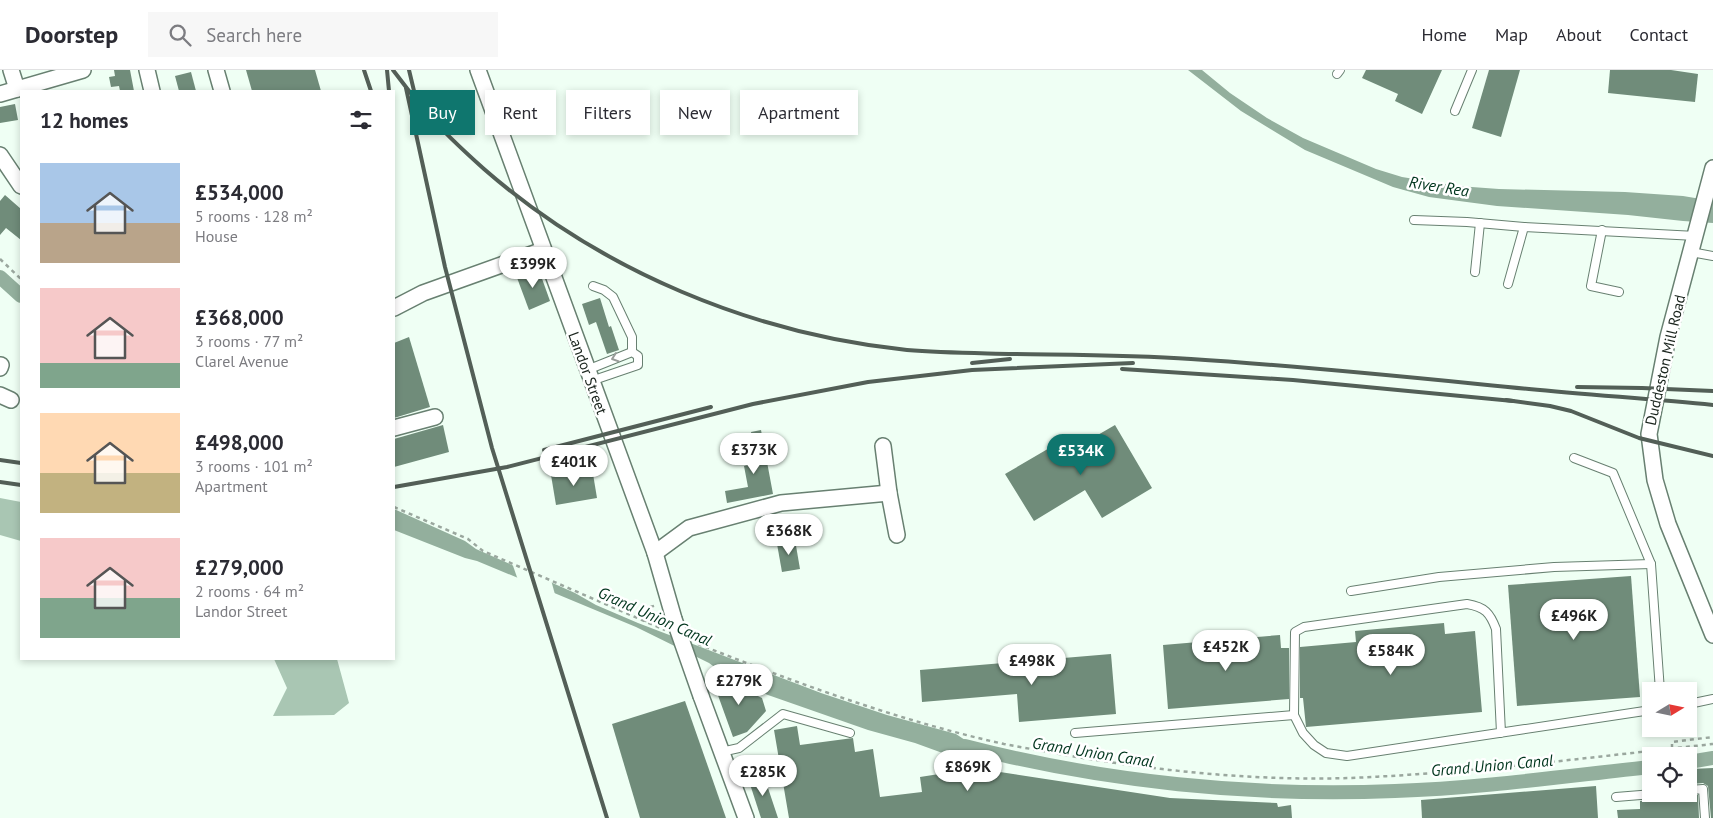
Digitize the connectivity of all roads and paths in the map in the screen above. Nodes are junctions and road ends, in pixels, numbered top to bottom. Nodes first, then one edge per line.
1 (11, 70) edge
2 (83, 70) edge
3 (147, 70) edge
4 (216, 70) edge
5 (478, 70) edge
6 (1472, 70) edge
7 (17, 89) junction
8 (152, 90) edge
9 (222, 90) edge
10 (0, 94) edge
11 (1455, 110) dead end
12 (0, 155) edge
13 (1712, 173) edge
14 (20, 185) edge
15 (1414, 220) dead end
16 (1480, 223) junction
17 (1524, 227) junction
18 (1602, 230) junction
19 (1697, 232) junction
20 (543, 250) junction
21 (1691, 252) junction
22 (1713, 256) edge
23 (0, 260) edge
24 (1475, 272) dead end
25 (20, 278) edge
26 (1508, 284) dead end
27 (593, 286) dead end
28 (1619, 292) dead end
29 (395, 307) edge
30 (632, 352) junction
31 (589, 376) junction
32 (434, 418) dead end
33 (395, 428) edge
34 (883, 446) dead end
35 (1574, 458) dead end
36 (889, 493) junction
37 (395, 507) edge
38 (896, 535) dead end
39 (655, 553) junction
40 (1651, 564) junction
41 (1351, 591) dead end
42 (669, 602) junction
43 (1709, 613) edge
44 (645, 622) junction
45 (672, 626) junction
46 (1713, 636) edge
47 (695, 642) dead end
48 (1659, 682) edge
49 (1713, 699) edge
50 (1698, 702) edge
51 (1642, 711) edge
52 (1294, 716) junction
53 (850, 733) dead end
54 (1075, 733) dead end
55 (1501, 733) junction
56 (1713, 737) edge
57 (1713, 744) edge
58 (1672, 747) edge
59 (1682, 747) edge
60 (1642, 751) edge
61 (721, 752) junction
62 (1697, 789) edge
63 (1642, 795) edge
64 (1616, 798) dead end
65 (746, 818) edge
66 (1705, 818) edge

1 - 7 street
2 - 7 street
3 - 8 street
4 - 9 street
5 - 20 street, Landor Street
6 - 11 lane
7 - 10 street
12 - 14 street
13 - 19 street, Duddeston Mill Road
15 - 16 lane
16 - 17 lane
16 - 24 lane
17 - 18 lane
17 - 26 lane
18 - 19 lane
18 - 28 lane
19 - 21 street, Duddeston Mill Road
20 - 29 street
20 - 31 street, Landor Street
21 - 22 lane
21 - 43 street, Duddeston Mill Road
23 - 25 path
27 - 30 lane
30 -> 31 lane
30 - 31 lane
31 - 39 street, Landor Street
32 - 33 street
34 - 36 street
35 - 40 lane
36 - 38 street
36 - 39 street
37 - 44 path
39 - 42 street, Landor Street
40 - 41 lane
40 - 48 lane
42 - 44 path
42 - 45 street, Landor Street
43 - 46 street, Duddeston Mill Road
44 - 45 path
45 - 61 street, Landor Street, bridge
47 - 60 path
49 - 50 lane
51 - 55 lane
52 - 54 lane
52 - 55 lane
52 - 55 lane
53 - 61 lane
56 - 58 path
57 - 59 path
61 - 65 street, Landor Street
62 - 66 lane
63 - 64 lane

